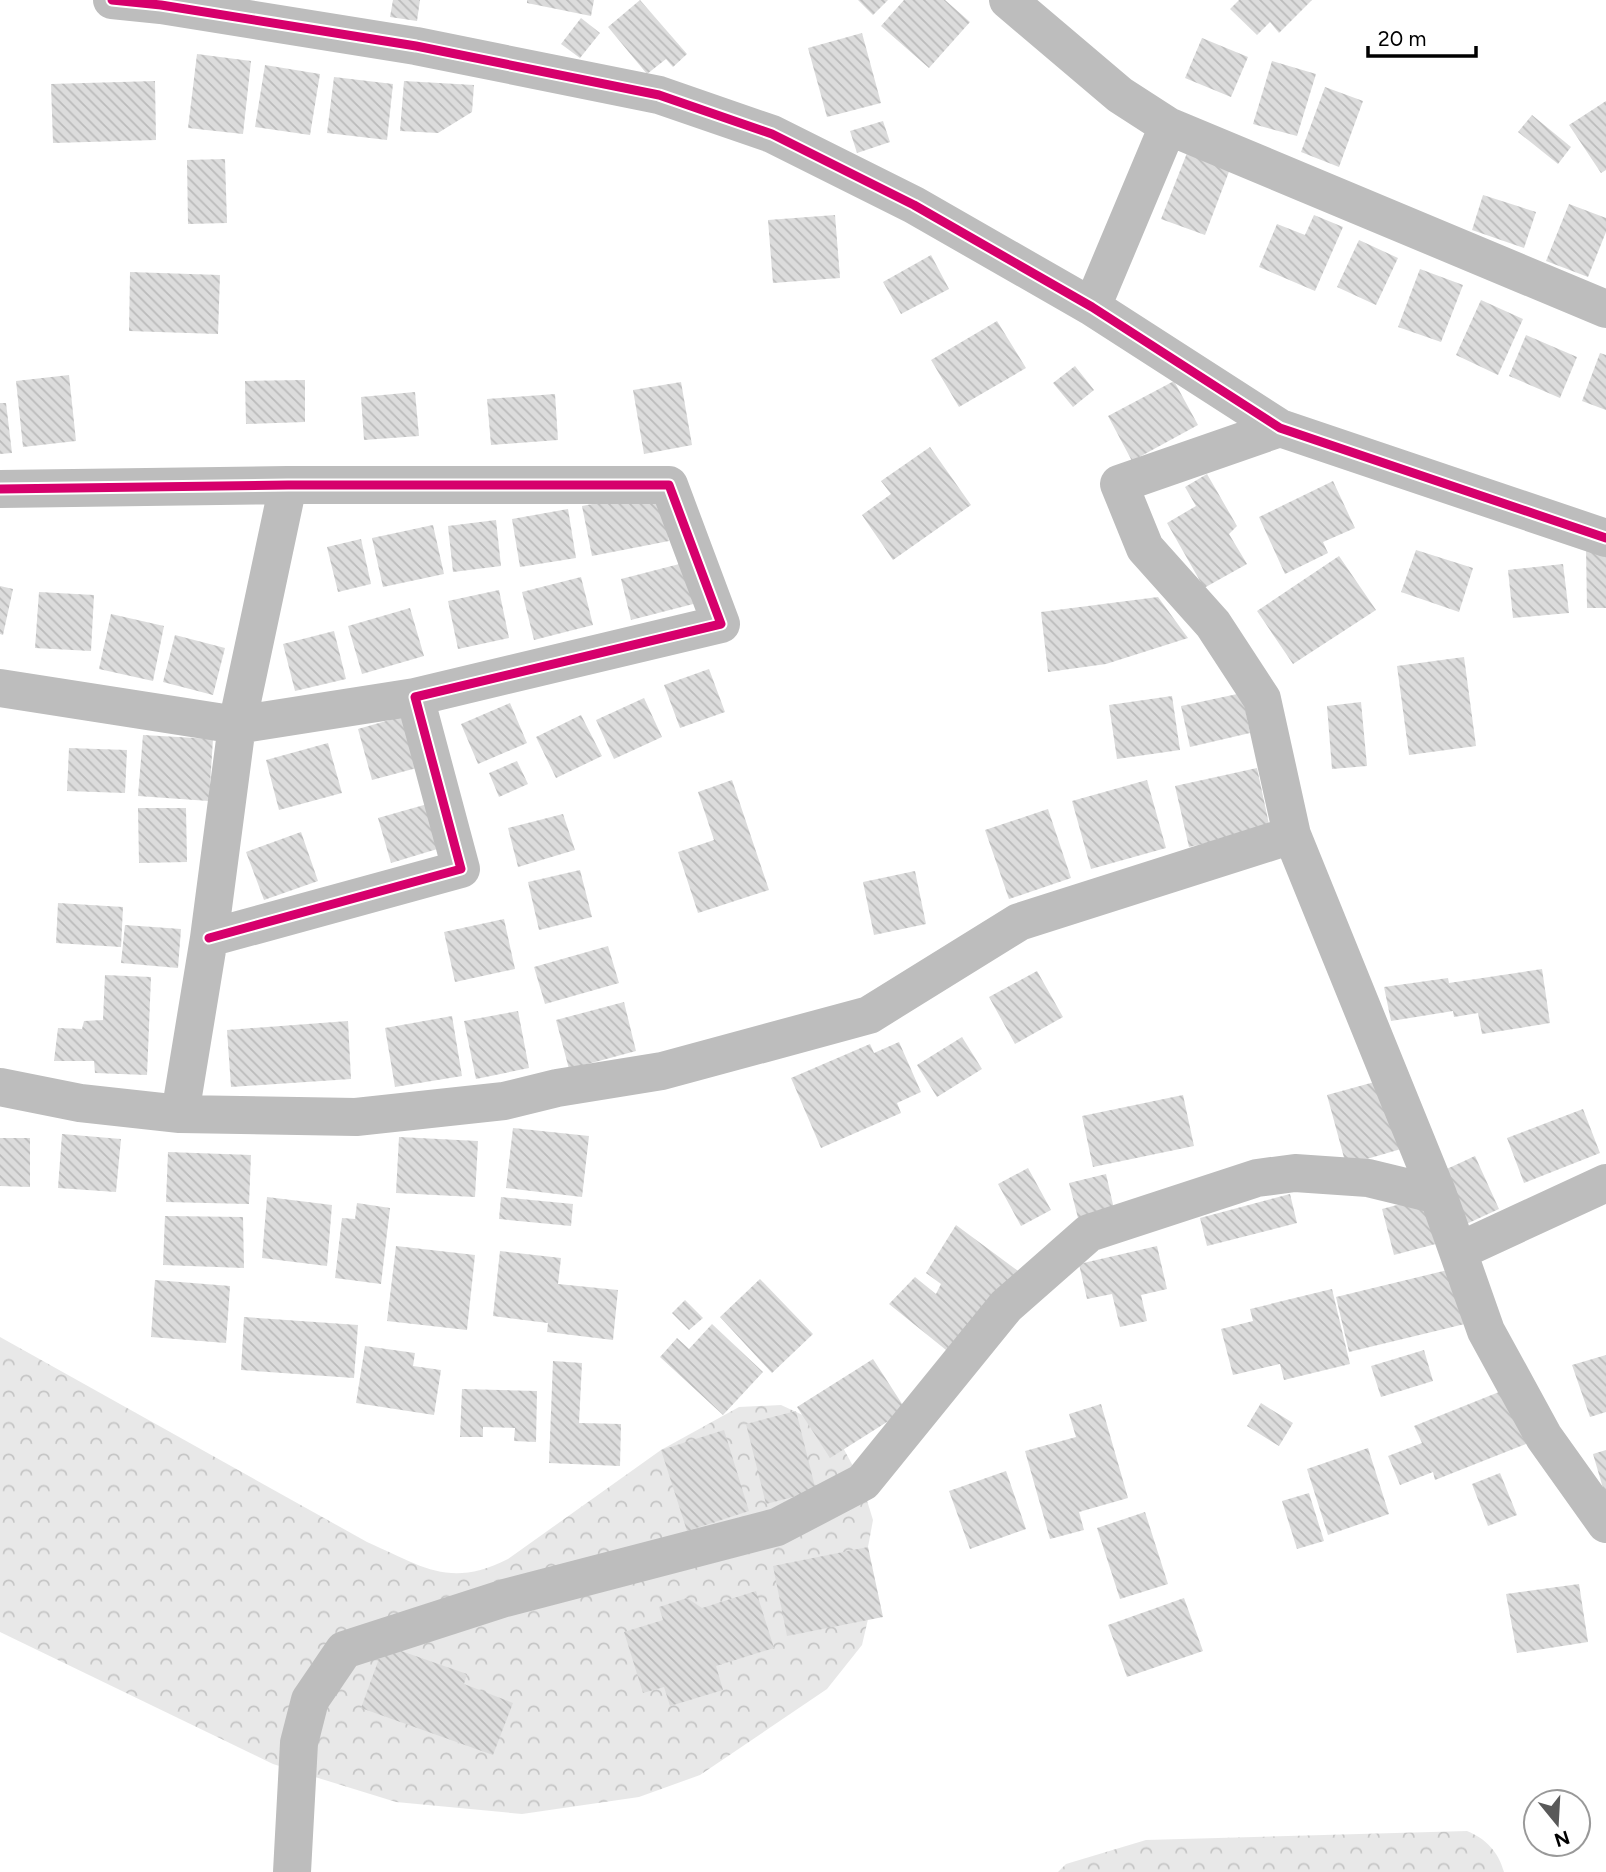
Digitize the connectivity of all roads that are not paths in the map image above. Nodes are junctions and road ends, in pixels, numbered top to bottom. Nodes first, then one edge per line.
1 (111, 0) edge
2 (1008, 0) edge
3 (1168, 126) junction
4 (1092, 307) junction
5 (1606, 309) edge
6 (1280, 428) junction
7 (288, 485) junction
8 (0, 489) edge
9 (1606, 538) edge
10 (0, 688) edge
11 (415, 696) junction
12 (237, 725) junction
13 (1292, 835) junction
14 (209, 938) junction
15 (0, 1087) edge
16 (180, 1114) junction
17 (1606, 1183) edge
18 (1438, 1195) junction
19 (1459, 1251) junction
20 (1606, 1524) edge
21 (292, 1872) edge

1 - 4 street
2 - 3 street
3 - 4 street
3 - 5 street
4 - 6 street
6 - 9 street
6 - 13 street
7 - 8 street
7 - 11 street
7 - 12 street
10 - 12 street
11 - 12 street
11 - 14 street
12 - 14 street
13 - 16 street
13 - 18 street
14 - 16 street
15 - 16 street
17 - 19 street
18 - 19 street
18 - 21 street
19 - 20 street

